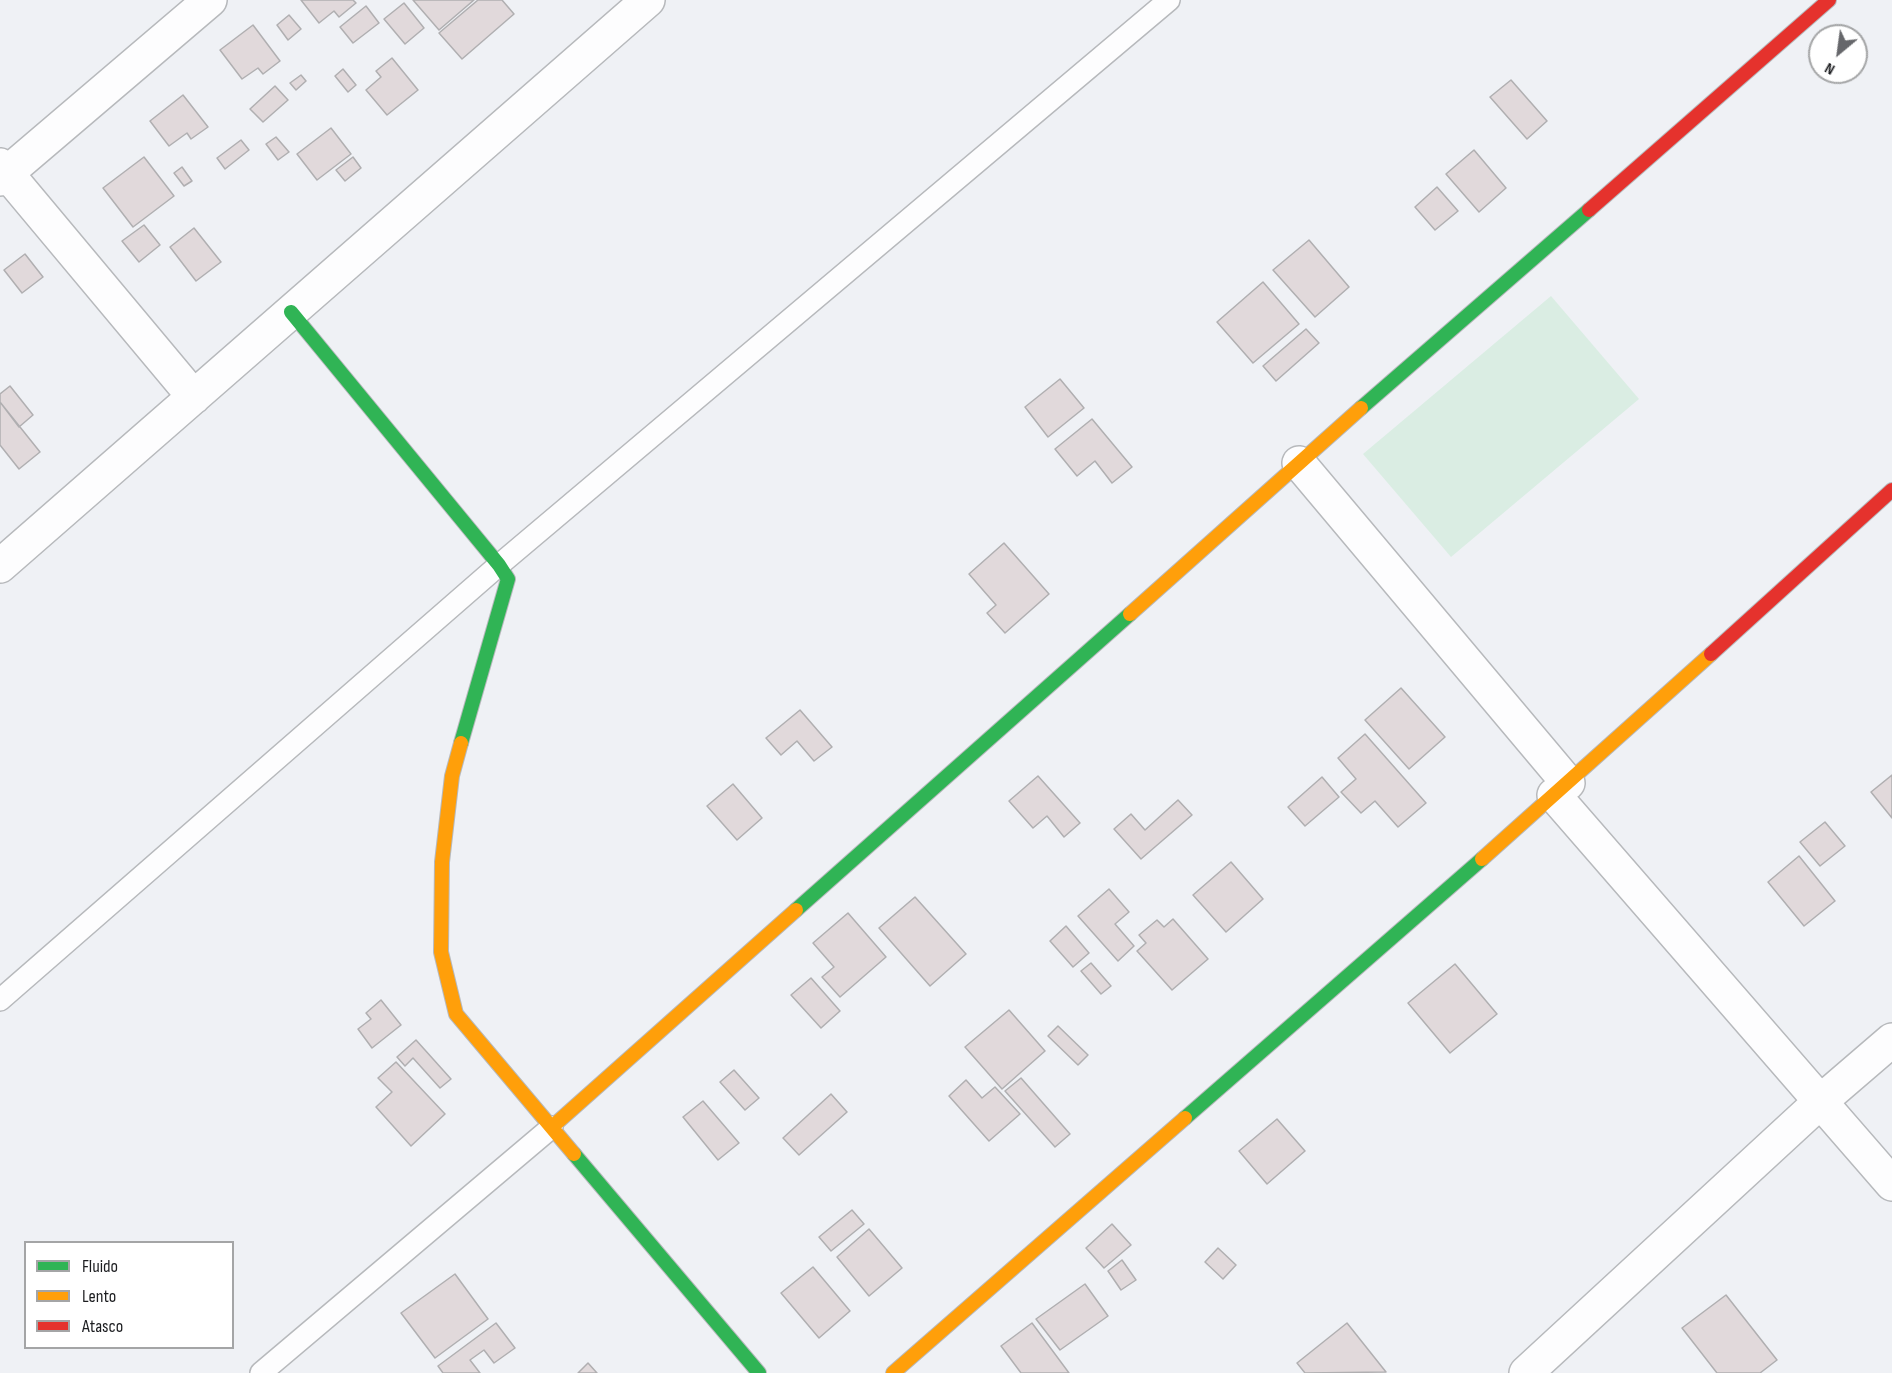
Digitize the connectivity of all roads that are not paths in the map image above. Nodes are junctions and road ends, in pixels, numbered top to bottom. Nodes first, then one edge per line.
1 (210, 0) edge
2 (648, 0) edge
3 (1168, 0) edge
4 (1829, 0) edge
5 (2, 173) edge
6 (291, 312) junction
7 (194, 397) junction
8 (1299, 463) junction
9 (1892, 490) edge
10 (499, 565) junction
11 (0, 566) edge
12 (1561, 789) junction
13 (0, 1000) edge
14 (1892, 1040) edge
15 (1821, 1101) junction
16 (552, 1127) junction
17 (1892, 1184) edge
18 (261, 1373) edge
19 (759, 1373) edge
20 (893, 1373) edge
21 (1526, 1373) edge

1 - 5 street
2 - 6 street
3 - 10 lane
4 - 8 street
5 - 7 street
6 - 7 street
6 - 10 street
7 - 11 street
8 - 12 street
8 - 16 street
9 - 12 street
10 - 13 lane
10 - 16 street
12 - 15 street
12 - 20 street
14 - 15 street
15 - 17 street
15 - 21 street
16 - 18 lane
16 - 19 street

